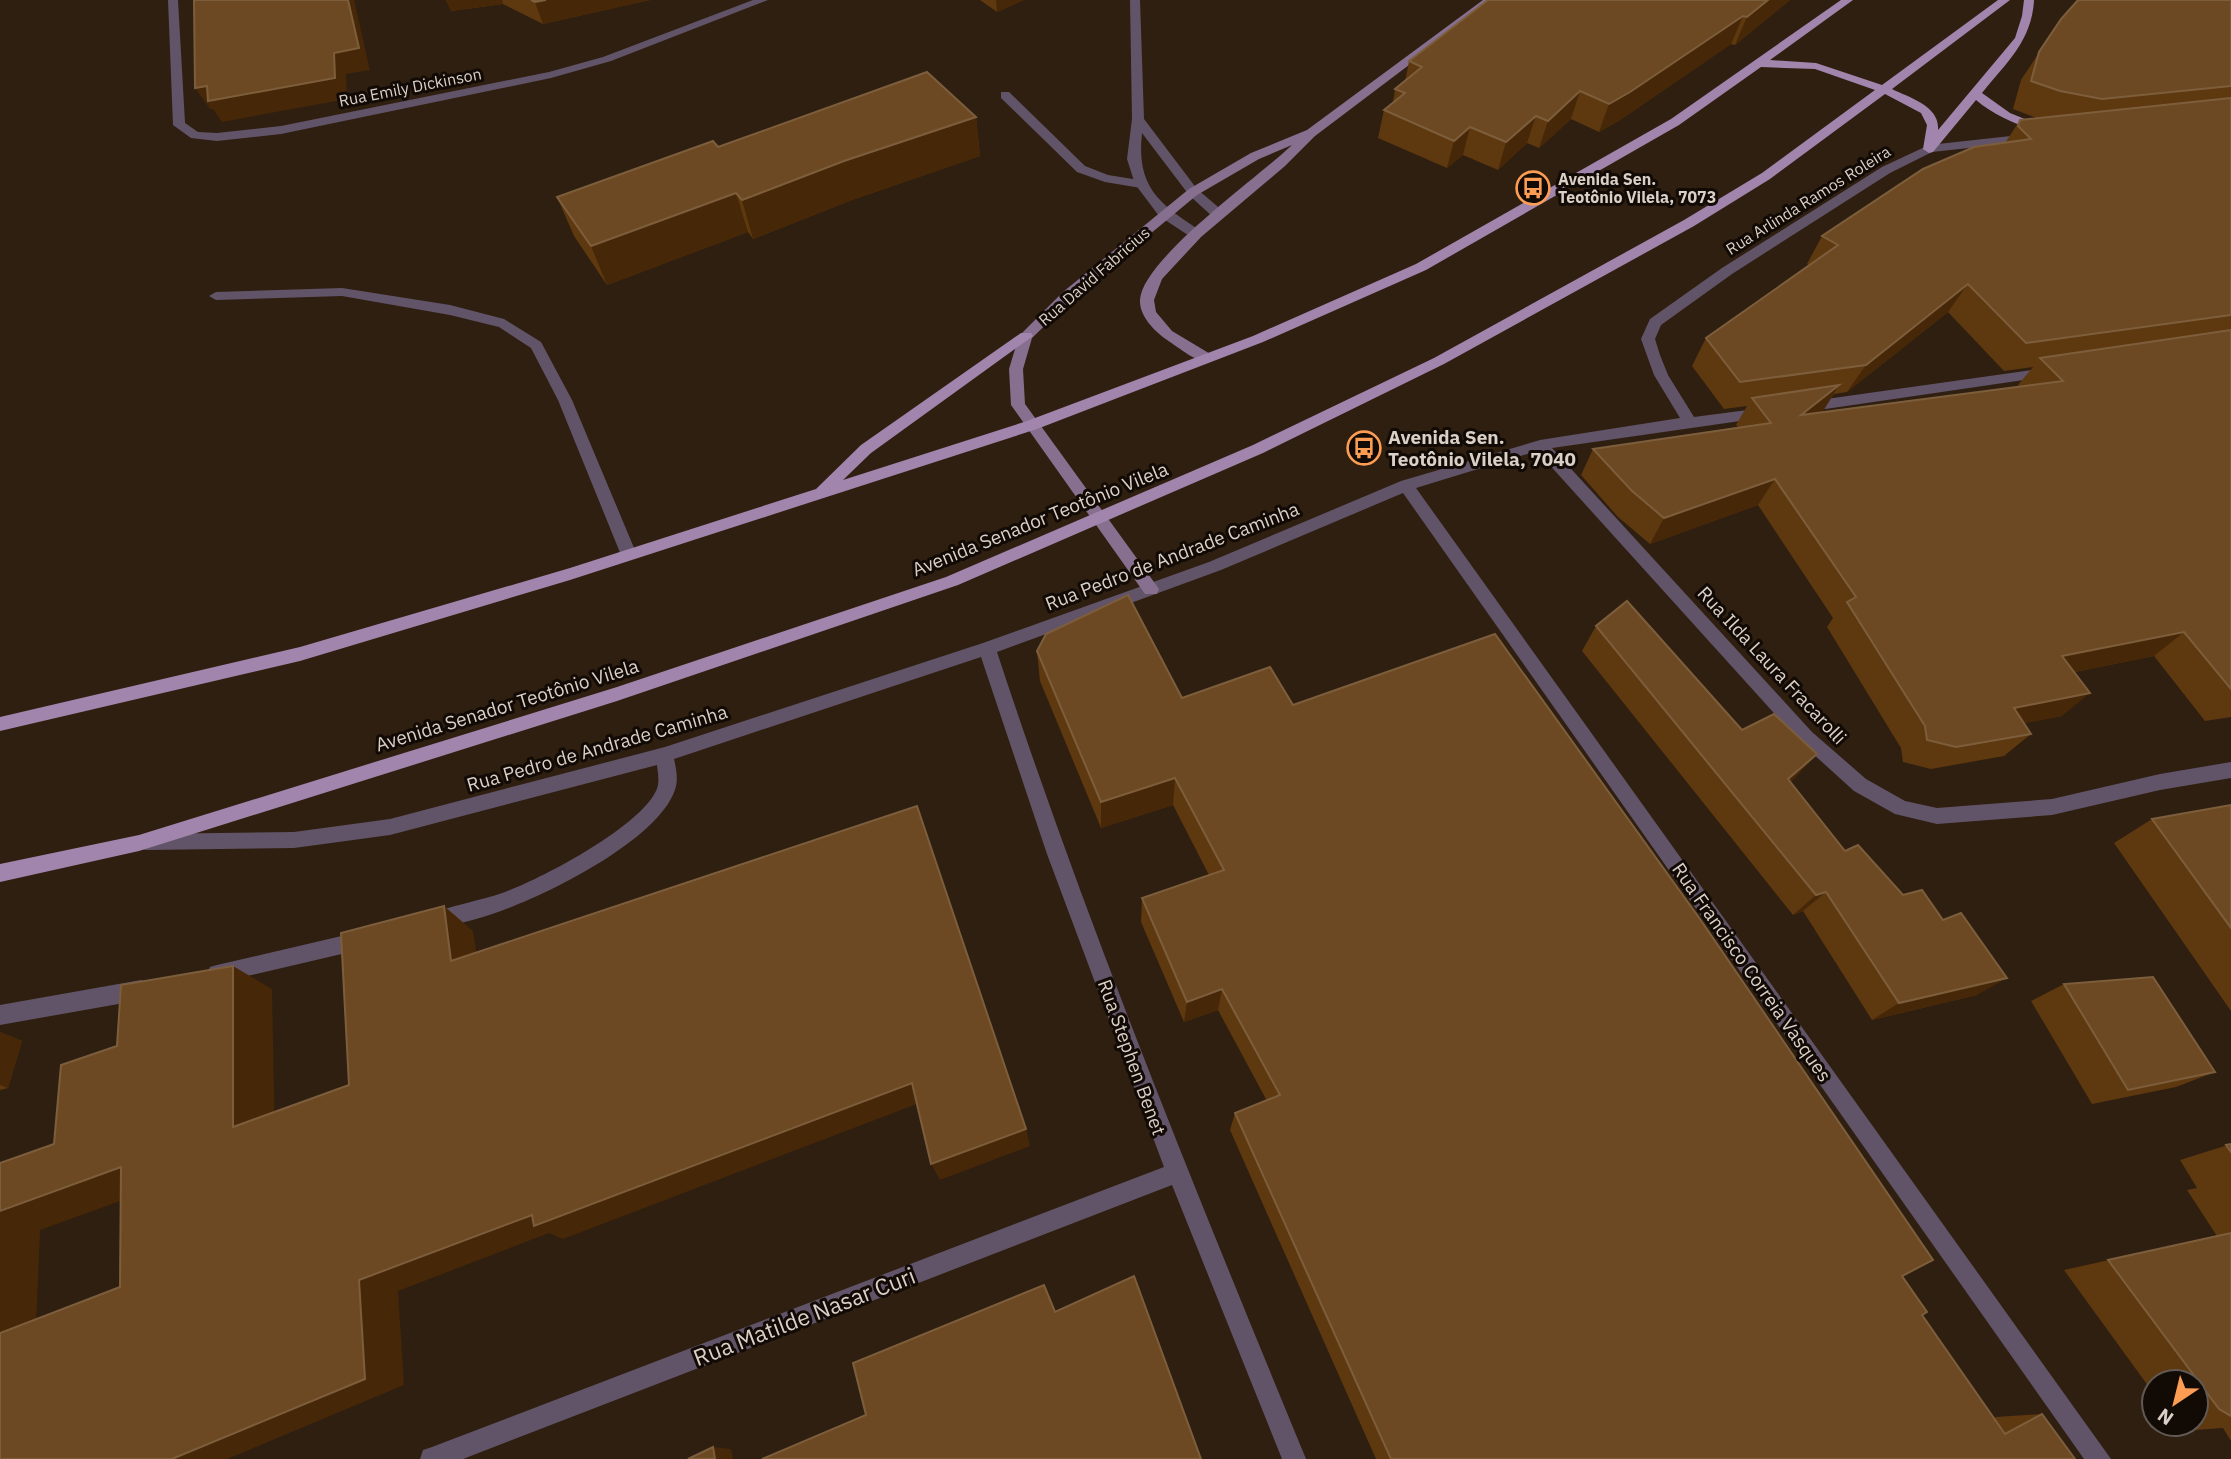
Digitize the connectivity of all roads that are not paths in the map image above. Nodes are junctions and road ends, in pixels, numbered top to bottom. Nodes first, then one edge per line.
1 (173, 0) edge
2 (763, 0) edge
3 (1135, 0) edge
4 (1490, 0) edge
5 (1848, 0) edge
6 (2005, 0) edge
7 (2029, 0) edge
8 (1760, 64) junction
9 (1886, 90) junction
10 (1976, 94) junction
11 (1005, 95) dead end
12 (1138, 120) junction
13 (1311, 132) junction
14 (2053, 133) joint
15 (1929, 149) junction
16 (1141, 184) junction
17 (1193, 192) junction
18 (1164, 213) junction
19 (1219, 215) junction
20 (1196, 234) junction
21 (216, 296) dead end
22 (1026, 336) junction
23 (1208, 358) junction
24 (2069, 370) edge
25 (1690, 423) junction
26 (1032, 425) junction
27 (1540, 445) junction
28 (1406, 485) junction
29 (820, 493) junction
30 (1098, 519) junction
31 (629, 555) junction
32 (1152, 589) junction
33 (987, 648) junction
34 (0, 724) edge
35 (665, 755) junction
36 (2231, 770) edge
37 (139, 843) junction
38 (0, 873) edge
39 (420, 925) edge
40 (380, 935) edge
41 (195, 978) edge
42 (157, 987) edge
43 (0, 1015) edge
44 (1176, 1173) junction
45 (432, 1459) edge
46 (1294, 1459) edge
47 (2099, 1459) edge

1 - 2 street, Rua Emily Dickinson
3 - 12 street
4 - 13 street, Rua David Fabricius
5 - 8 main road
6 - 9 main road, Avenida Senador Teotônio Vilela
7 - 10 main road
8 - 9 main road
8 - 23 main road
9 - 15 main road
9 - 30 main road, Avenida Senador Teotônio Vilela
10 - 14 main road
10 - 15 main road
11 - 16 street
12 - 16 street
12 - 17 street
13 - 17 street, Rua David Fabricius
13 - 19 street, Rua David Fabricius
14 - 15 street, Rua Arlinda Ramos Roleira
15 - 25 street, Rua Arlinda Ramos Roleira
16 - 18 street
17 - 18 street, Rua David Fabricius
17 - 19 street
18 - 20 street
18 - 22 street, Rua David Fabricius
19 - 20 street, Rua David Fabricius
20 - 23 street, Rua David Fabricius
21 - 31 street
22 - 26 street, Rua David Fabricius
22 - 29 main road
23 - 26 main road
24 - 25 street, Rua Pedro de Andrade Caminha
25 - 27 street, Rua Pedro de Andrade Caminha
26 - 29 main road
26 - 30 street, Rua David Fabricius
27 - 28 street, Rua Pedro de Andrade Caminha
27 - 36 street, Rua Ilda Laura Fracarolli
28 - 32 street, Rua Pedro de Andrade Caminha
28 - 47 street, Rua Francisco Correia Vasques
29 - 31 main road
30 - 32 street, Rua David Fabricius
30 - 37 main road, Avenida Senador Teotônio Vilela
31 - 34 main road
32 - 33 street, Rua Pedro de Andrade Caminha
33 - 35 street, Rua Pedro de Andrade Caminha
33 - 44 street, Rua Stephen Benet
35 - 37 street, Rua Pedro de Andrade Caminha
35 - 39 street
37 - 38 main road, Avenida Senador Teotônio Vilela
40 - 41 street
42 - 43 street
44 - 45 street, Rua Matilde Nasar Curi
44 - 46 street, Rua Stephen Benet

